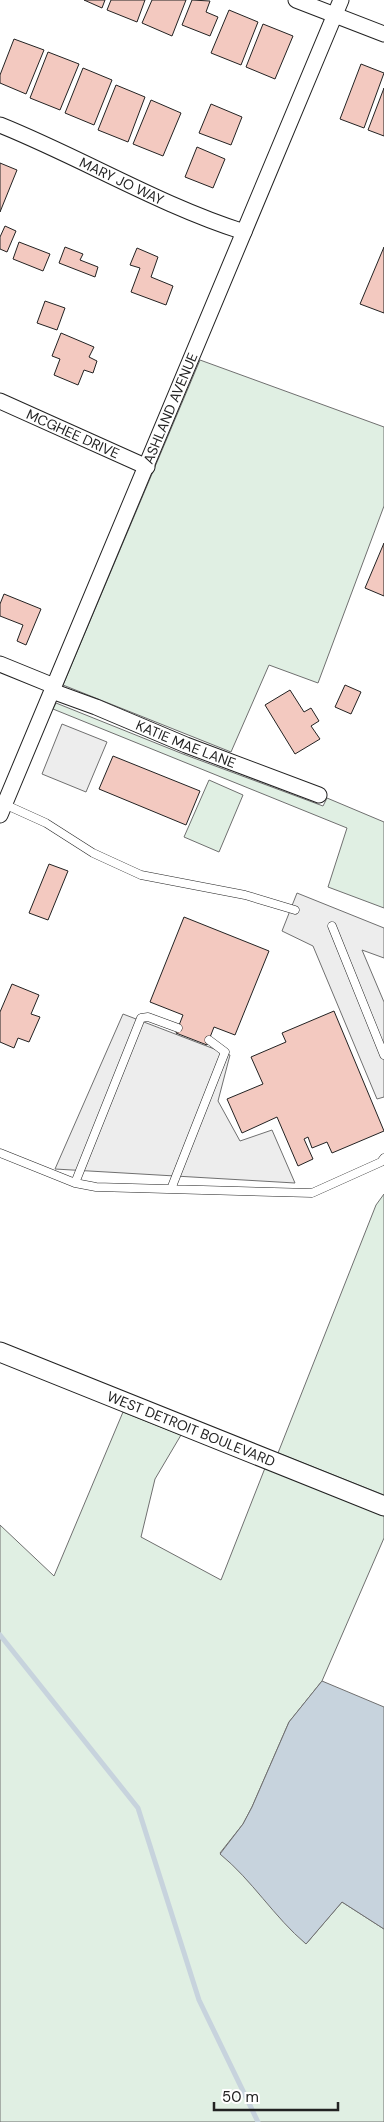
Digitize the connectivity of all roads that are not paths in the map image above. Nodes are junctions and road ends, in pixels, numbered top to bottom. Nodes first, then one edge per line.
1 (296, 0) edge
2 (341, 0) edge
3 (335, 15) junction
4 (384, 34) edge
5 (0, 125) edge
6 (244, 232) junction
7 (0, 401) edge
8 (147, 467) junction
9 (0, 664) edge
10 (53, 689) junction
11 (319, 795) dead end
12 (2, 810) edge
13 (295, 910) dead end
14 (332, 926) dead end
15 (178, 1028) dead end
16 (209, 1040) dead end
17 (384, 1055) edge
18 (0, 1153) edge
19 (384, 1158) edge
20 (76, 1183) junction
21 (171, 1189) junction
22 (0, 1352) edge
23 (384, 1506) edge

1 - 3 street
2 - 3 street, ASHLAND AVENUE
3 - 4 street
3 - 6 street, ASHLAND AVENUE
5 - 6 street, MARY JO WAY
6 - 8 street, ASHLAND AVENUE
7 - 8 street, MCGHEE DRIVE
8 - 10 street, ASHLAND AVENUE
9 - 10 street, KATIE MAE LANE
10 - 11 street, KATIE MAE LANE
10 - 12 street, ASHLAND AVENUE
12 - 13 lane
14 - 17 lane
15 - 20 lane
16 - 21 lane
18 - 20 lane
19 - 21 lane
20 - 21 lane
22 - 23 street, WEST DETROIT BOULEVARD

